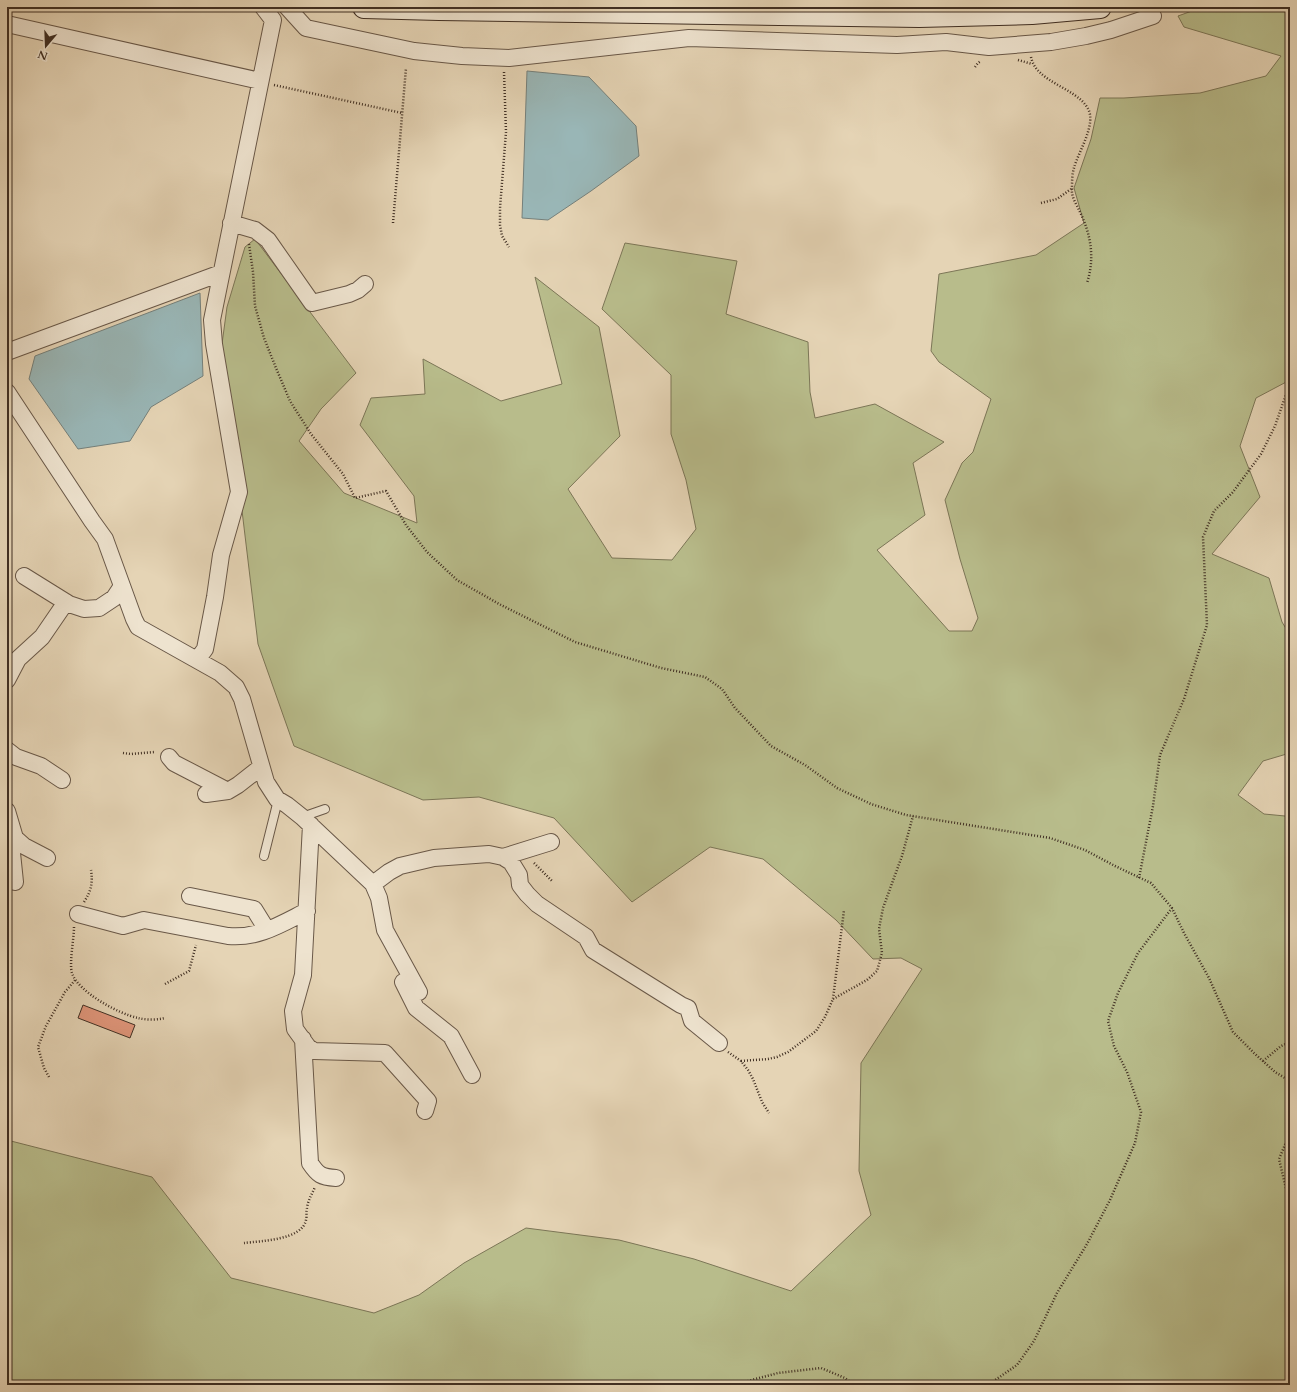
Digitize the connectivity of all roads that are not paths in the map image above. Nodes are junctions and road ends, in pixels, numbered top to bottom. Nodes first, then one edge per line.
1 (263, 7) edge
2 (287, 7) edge
3 (364, 7) edge
4 (754, 7) edge
5 (1100, 7) edge
6 (721, 13) junction
7 (1153, 16) dead end
8 (7, 24) edge
9 (260, 81) junction
10 (236, 224) junction
11 (221, 273) junction
12 (365, 284) dead end
13 (7, 352) edge
14 (7, 392) edge
15 (24, 576) dead end
16 (122, 586) junction
17 (66, 602) junction
18 (197, 660) junction
19 (7, 680) edge
20 (7, 750) edge
21 (169, 757) road end
22 (261, 768) junction
23 (62, 780) dead end
24 (228, 790) junction
25 (206, 794) dead end
26 (278, 800) junction
27 (325, 808) dead end
28 (7, 811) edge
29 (306, 821) junction
30 (14, 838) junction
31 (551, 842) dead end
32 (264, 856) dead end
33 (503, 857) junction
34 (47, 858) dead end
35 (15, 882) dead end
36 (374, 884) junction
37 (190, 896) dead end
38 (307, 910) junction
39 (78, 914) road end
40 (382, 918) junction
41 (267, 930) junction
42 (419, 992) dead end
43 (303, 1039) junction
44 (719, 1043) road end
45 (472, 1075) dead end
46 (425, 1111) dead end
47 (328, 1177) road end

1 - 9 street
2 - 7 street
3 - 6 main road
4 - 6 main road
5 - 6 main road
8 - 9 street
9 - 10 street
10 - 11 street
10 - 12 street
11 - 13 street
11 - 18 street
14 - 16 street
15 - 17 street
16 - 17 street
16 - 18 street
17 - 19 street
18 - 22 street
20 - 23 street
21 - 24 street
22 - 24 street
22 - 26 street
24 - 25 street
26 - 29 street
26 - 32 lane
27 - 29 lane
28 - 30 street
29 - 36 street
29 - 38 street
30 - 34 street
30 - 35 street
31 - 33 street
33 - 36 street
33 - 44 street
36 - 40 street
37 - 41 street
38 - 41 street
38 - 43 street
39 - 41 street
40 - 42 street
40 - 45 street
43 - 46 street
43 - 47 street

